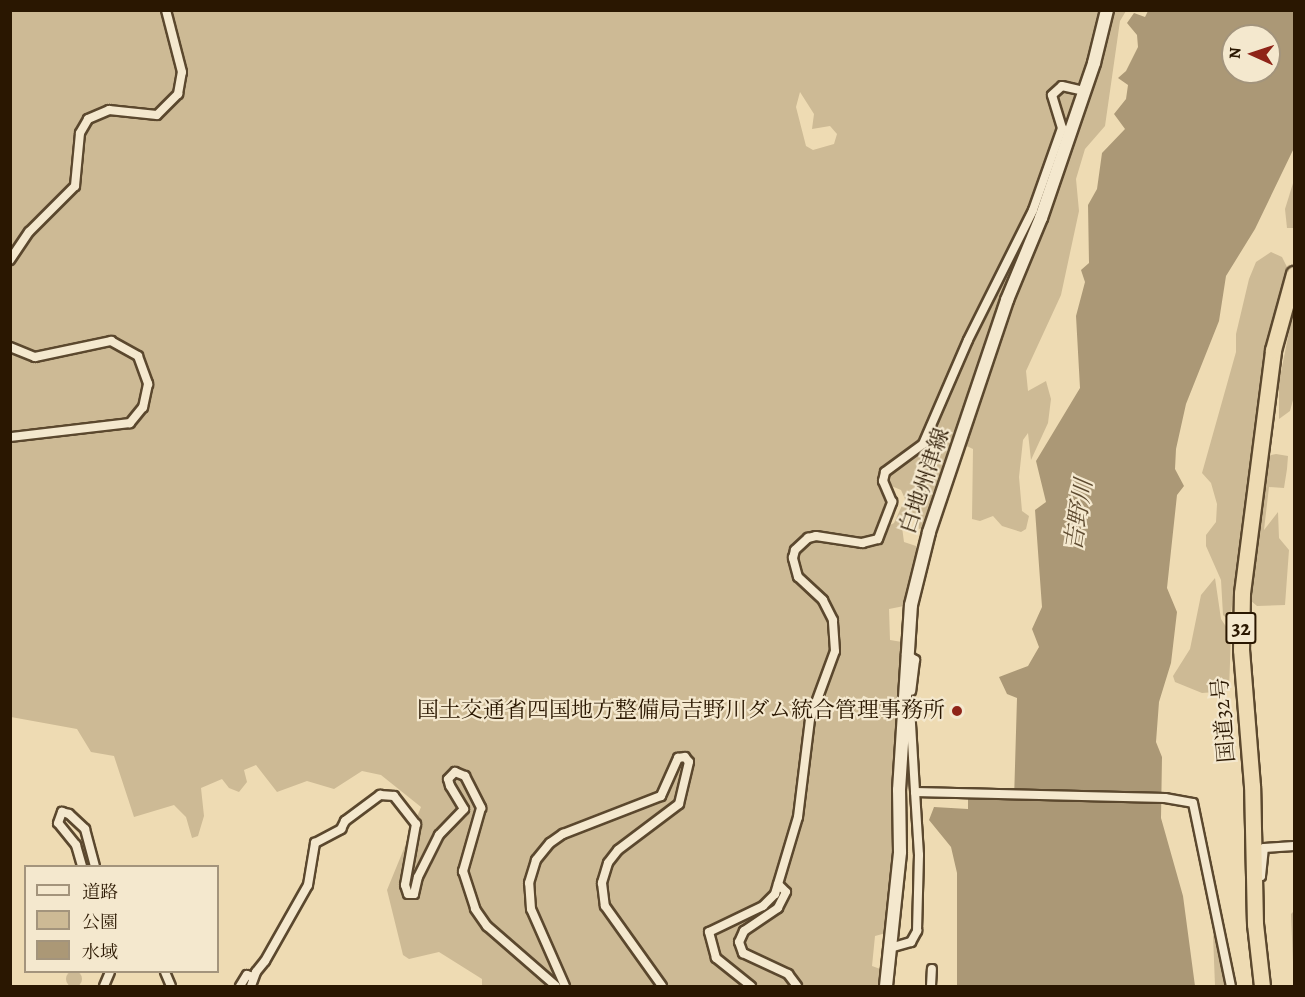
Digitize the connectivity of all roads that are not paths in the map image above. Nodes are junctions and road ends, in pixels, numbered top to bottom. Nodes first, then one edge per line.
1 (166, 10) edge
2 (1107, 10) edge
3 (1084, 91) junction
4 (10, 260) edge
5 (1294, 274) edge
6 (10, 347) edge
7 (10, 437) edge
8 (906, 654) junction
9 (915, 792) junction
10 (1294, 846) edge
11 (81, 865) edge
12 (94, 865) edge
13 (1254, 877) junction
14 (778, 884) junction
15 (890, 948) junction
16 (932, 969) dead end
17 (110, 973) edge
18 (165, 973) edge
19 (252, 982) edge
20 (104, 987) edge
21 (171, 987) edge
22 (240, 987) edge
23 (556, 987) edge
24 (565, 987) edge
25 (662, 987) edge
26 (752, 987) edge
27 (797, 987) edge
28 (886, 987) edge
29 (932, 987) edge
30 (1231, 987) edge
31 (1262, 987) edge

1 - 4 street
2 - 3 main road, 白地州津線
3 - 8 main road, 白地州津線
3 - 14 street
5 - 13 highway, 国道32号 / 32
6 - 7 street
8 - 9 street
8 - 15 main road, 白地州津線
9 - 15 street
9 - 30 street
10 - 13 street
11 - 12 street
13 - 31 highway, 国道32号 / 32
14 - 26 street
14 - 27 street
15 - 28 main road, 白地州津線
16 - 29 street
17 - 20 street
18 - 21 street
19 - 22 street
19 - 23 street
24 - 25 street

